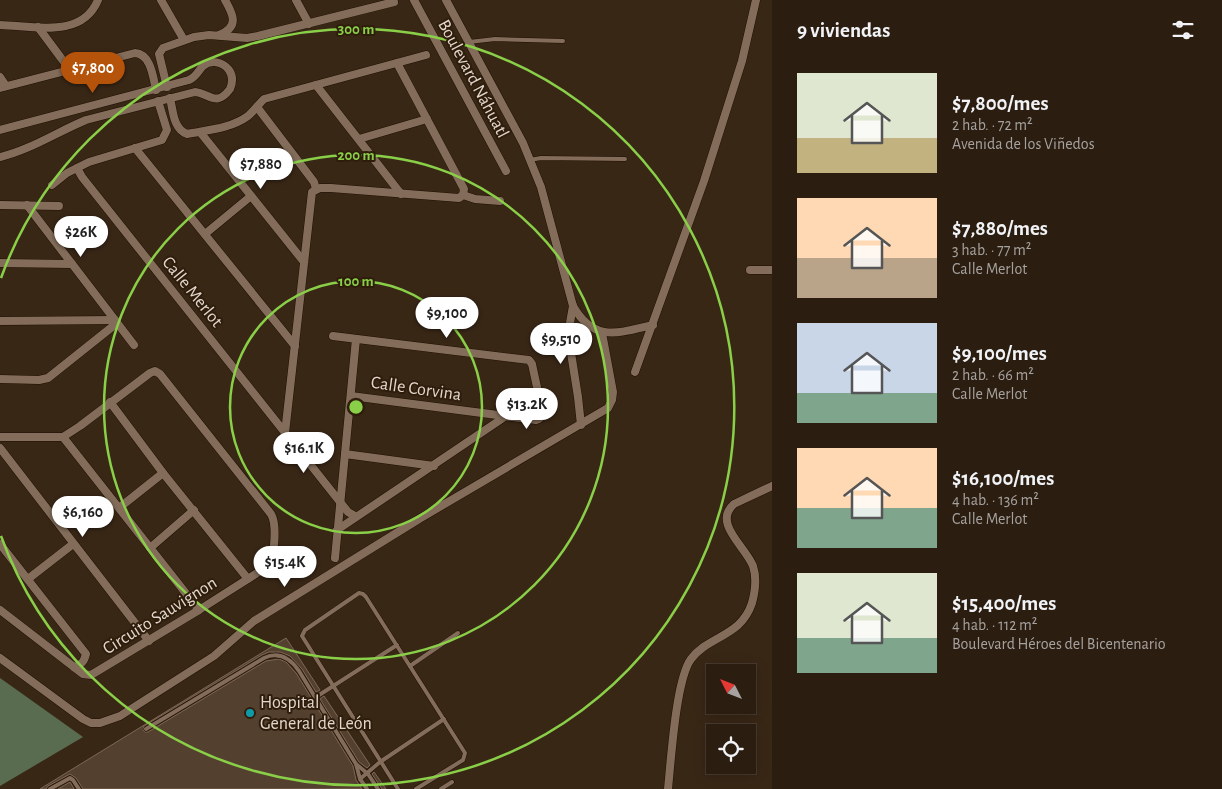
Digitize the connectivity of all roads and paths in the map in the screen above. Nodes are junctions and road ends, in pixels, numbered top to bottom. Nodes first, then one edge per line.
1 (98, 0) edge
2 (161, 0) edge
3 (226, 0) edge
4 (296, 0) edge
5 (364, 0) edge
6 (414, 0) edge
7 (446, 0) edge
8 (756, 0) edge
9 (394, 2) dead end
10 (368, 8) junction
11 (309, 24) junction
12 (0, 25) edge
13 (38, 27) junction
14 (218, 35) junction
15 (184, 40) junction
16 (563, 41) dead end
17 (469, 42) junction
18 (426, 55) dead end
19 (396, 63) junction
20 (70, 70) junction
21 (0, 77) edge
22 (316, 85) junction
23 (3, 87) edge
24 (167, 87) junction
25 (156, 90) junction
26 (170, 98) junction
27 (158, 101) junction
28 (257, 107) junction
29 (427, 119) junction
30 (0, 130) edge
31 (200, 132) junction
32 (359, 139) junction
33 (135, 148) junction
34 (0, 157) edge
35 (625, 159) dead end
36 (530, 160) junction
37 (77, 168) junction
38 (506, 171) dead end
39 (52, 185) dead end
40 (316, 189) junction
41 (401, 194) junction
42 (463, 195) junction
43 (251, 196) junction
44 (500, 201) dead end
45 (0, 205) edge
46 (27, 206) junction
47 (59, 206) dead end
48 (205, 234) junction
49 (304, 262) junction
50 (0, 263) edge
51 (72, 264) junction
52 (750, 270) dead end
53 (772, 270) edge
54 (573, 306) junction
55 (0, 321) edge
56 (116, 321) junction
57 (653, 325) junction
58 (602, 333) junction
59 (333, 336) dead end
60 (356, 339) junction
61 (134, 346) dead end
62 (295, 346) junction
63 (635, 372) dead end
64 (0, 379) edge
65 (351, 396) junction
66 (110, 402) junction
67 (287, 414) junction
68 (271, 415) junction
69 (506, 416) junction
70 (581, 425) junction
71 (285, 433) junction
72 (0, 437) edge
73 (63, 437) junction
74 (0, 448) edge
75 (345, 454) junction
76 (434, 466) junction
77 (164, 473) junction
78 (342, 481) junction
79 (324, 482) junction
80 (772, 486) edge
81 (340, 502) junction
82 (119, 508) junction
83 (194, 510) junction
84 (355, 516) junction
85 (337, 530) junction
86 (0, 544) edge
87 (73, 544) junction
88 (150, 548) junction
89 (334, 558) dead end
90 (28, 579) junction
91 (248, 580) junction
92 (0, 610) edge
93 (199, 610) junction
94 (458, 633) dead end
95 (149, 641) junction
96 (397, 645) junction
97 (0, 658) edge
98 (410, 666) junction
99 (74, 667) junction
100 (333, 686) junction
101 (316, 697) junction
102 (444, 719) junction
103 (146, 729) dead end
104 (380, 762) junction
105 (356, 764) junction
106 (368, 774) junction
107 (360, 779) junction
108 (452, 782) dead end
109 (50, 789) edge
110 (80, 789) edge
111 (367, 789) edge
112 (378, 789) edge
113 (398, 789) edge
114 (416, 789) edge
115 (441, 789) edge
116 (668, 789) edge

1 - 13 street
2 - 15 street
3 - 14 street
4 - 11 street
5 - 10 street
6 - 38 street, Boulevard Náhuatl
7 - 17 street, Boulevard Náhuatl
8 - 57 street
9 - 10 street
10 - 11 street
11 - 14 street
12 - 13 street
13 - 20 street
14 - 15 street
15 - 24 street
16 - 17 lane
17 - 36 street, Boulevard Náhuatl
18 - 19 street
19 - 22 street
19 - 29 street
20 - 23 street
20 - 25 street
21 - 23 street
22 - 28 street
22 - 32 street
24 - 25 street
24 - 26 street
25 - 30 street
26 - 27 street
26 - 31 street
27 - 33 street
27 - 34 street
28 - 31 street
28 - 40 street
29 - 32 street
29 - 42 street
31 - 43 street
32 - 41 street
33 - 37 street
33 - 48 street
35 - 36 lane
36 - 54 street, Boulevard Náhuatl
37 - 39 street
37 - 68 street, Calle Merlot
40 - 41 street
40 - 49 street
41 - 42 street
42 - 44 street
43 - 48 street
43 - 49 street
45 - 46 street
46 - 47 street
46 - 51 street
48 - 62 street
49 - 62 street
50 - 51 street
51 - 56 street
52 - 53 street
54 - 58 street
54 - 70 street
55 - 56 street
56 - 61 street
56 - 64 street
57 - 58 street
57 - 63 street
58 - 70 street
59 - 60 street
60 - 65 street
60 - 69 street, Calle Corvina
62 - 67 street
65 - 69 street, Calle Corvina
65 - 75 street
66 - 73 street, Circuito Sauvignon
66 - 77 street
66 - 91 street, Circuito Sauvignon
67 - 68 street
67 - 71 street
68 - 71 street, Calle Merlot
69 - 76 street
70 - 97 street
71 - 79 street, Calle Merlot
72 - 73 street
73 - 82 street
74 - 87 street
75 - 76 street
75 - 78 street
76 - 84 street
77 - 82 street
77 - 83 street
78 - 79 street
78 - 81 street
79 - 81 street, Calle Merlot
80 - 116 street
81 - 84 street, Calle Merlot
81 - 85 street
82 - 88 street
83 - 88 street
83 - 91 street
84 - 85 street
85 - 89 street
86 - 90 street
87 - 90 street
87 - 95 street
88 - 93 street
90 - 99 street
91 - 93 street, Circuito Sauvignon
92 - 99 street, Circuito Sauvignon
93 - 95 street, Circuito Sauvignon
94 - 98 lane
95 - 99 street, Circuito Sauvignon
96 - 98 lane
96 - 100 lane
96 - 100 lane
98 - 102 lane
100 - 101 lane
100 - 104 lane
101 - 103 lane
101 - 105 lane
102 - 104 lane
102 - 114 lane
104 - 106 lane
104 - 113 lane
105 - 106 lane
105 - 107 lane
106 - 107 lane
106 - 112 lane
107 - 111 lane
108 - 115 lane
109 - 110 lane

